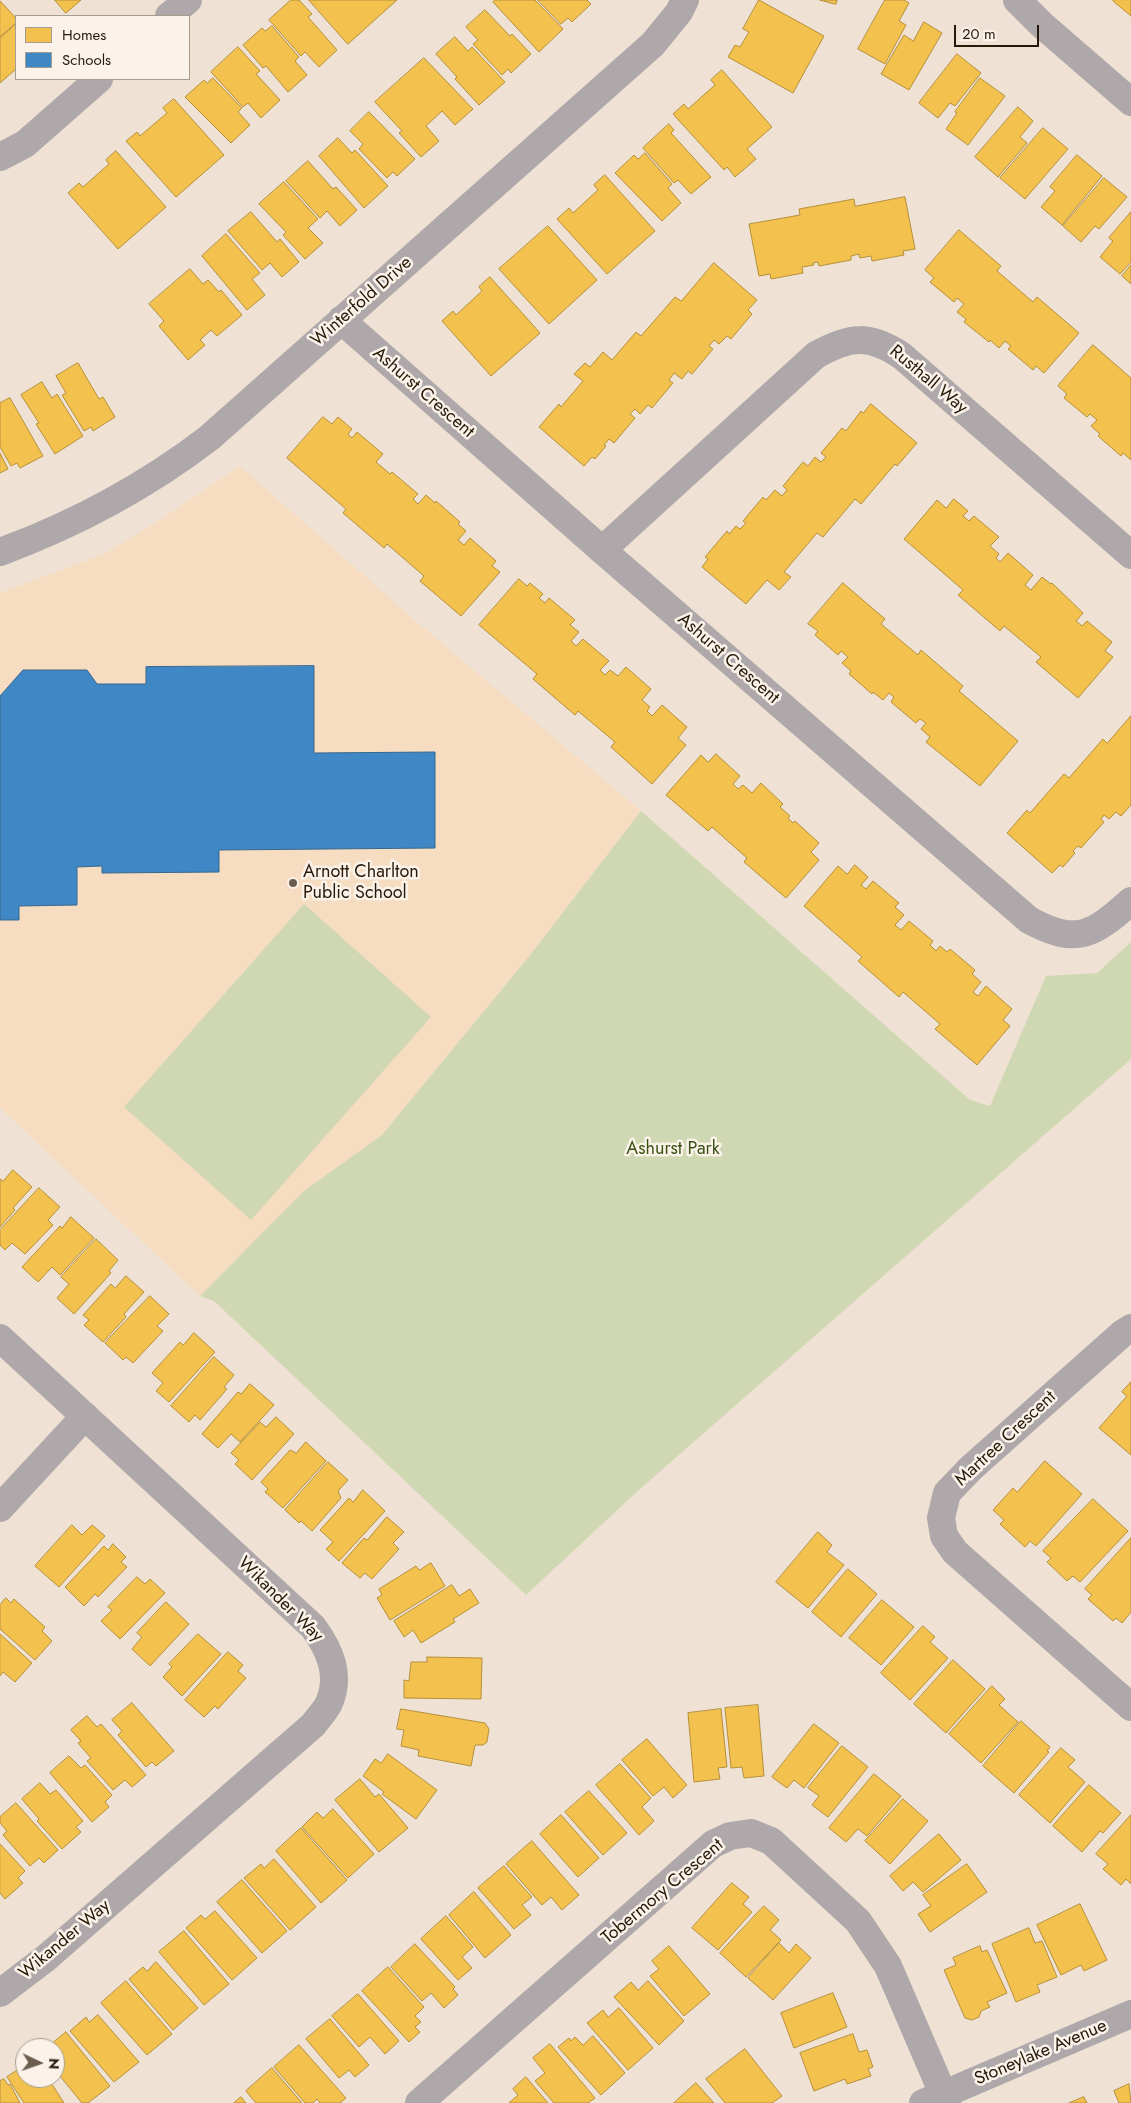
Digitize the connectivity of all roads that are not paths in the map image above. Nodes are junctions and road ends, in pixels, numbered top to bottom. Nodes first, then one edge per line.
1 (188, 0) edge
2 (685, 0) edge
3 (1017, 0) edge
4 (171, 15) edge
5 (98, 80) edge
6 (1131, 102) edge
7 (0, 157) edge
8 (341, 320) junction
9 (602, 550) junction
10 (0, 552) edge
11 (1131, 555) edge
12 (1131, 902) edge
13 (1131, 1328) edge
14 (0, 1338) edge
15 (85, 1416) junction
16 (0, 1508) edge
17 (1131, 1707) edge
18 (0, 1993) edge
19 (1131, 2014) edge
20 (938, 2100) edge
21 (419, 2103) edge

1 - 4 street
2 - 8 street, Winterfold Drive
3 - 6 street
5 - 7 street
8 - 9 street, Ashurst Crescent
8 - 10 street, Winterfold Drive
9 - 11 street, Rusthall Way
9 - 12 street, Ashurst Crescent
13 - 17 street, Martree Crescent
14 - 15 street, Wikander Way
15 - 16 street
15 - 18 street, Wikander Way
19 - 20 street, Stoneylake Avenue
20 - 21 street, Tobermory Crescent

